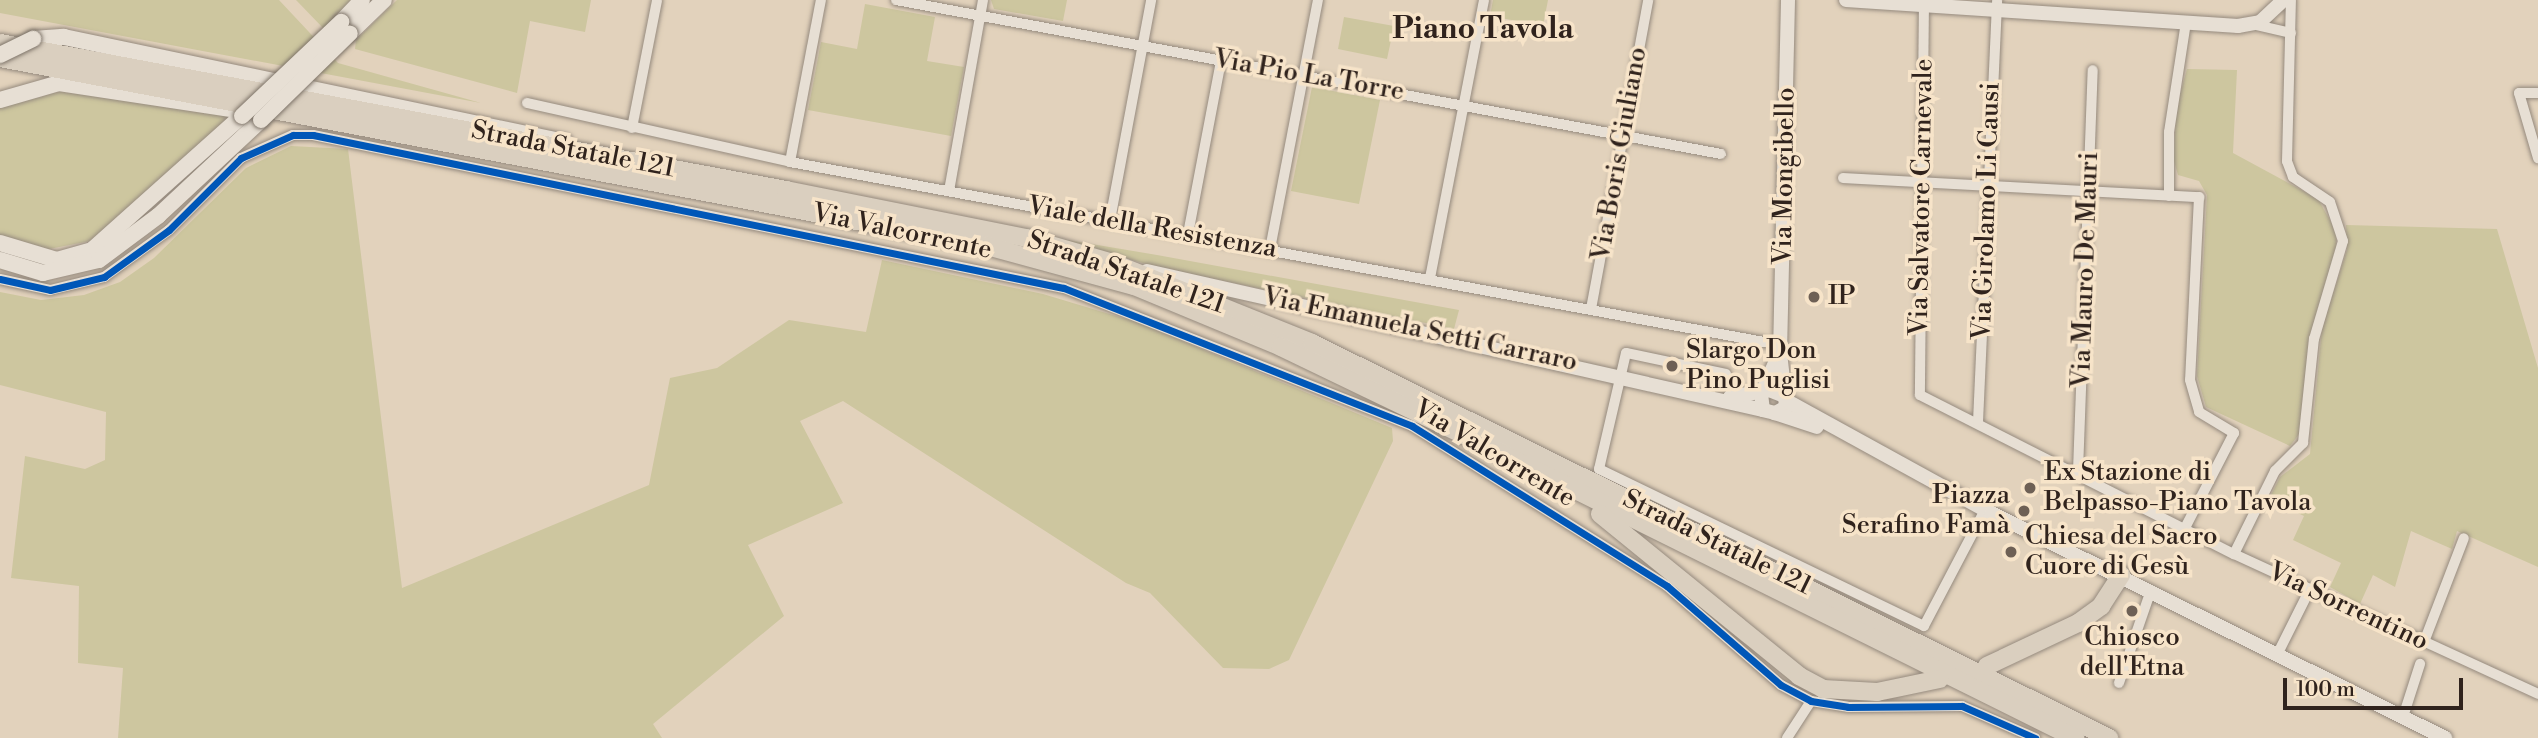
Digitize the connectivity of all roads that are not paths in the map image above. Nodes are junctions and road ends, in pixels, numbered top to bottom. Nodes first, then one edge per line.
1 (362, 0) edge
2 (384, 0) edge
3 (657, 0) edge
4 (821, 0) edge
5 (896, 0) edge
6 (983, 0) edge
7 (1151, 0) edge
8 (1318, 0) edge
9 (1484, 0) edge
10 (1648, 0) edge
11 (1788, 0) edge
12 (1846, 0) edge
13 (2284, 0) edge
14 (2291, 0) edge
15 (1924, 2) edge
16 (1997, 4) edge
17 (980, 16) junction
18 (2186, 22) junction
19 (2251, 24) junction
20 (345, 28) junction
21 (2291, 33) junction
22 (0, 43) edge
23 (1143, 46) junction
24 (0, 56) edge
25 (1221, 61) junction
26 (2093, 70) dead end
27 (1304, 75) junction
28 (2538, 93) edge
29 (0, 100) edge
30 (527, 103) dead end
31 (1465, 104) junction
32 (282, 112) junction
33 (632, 128) junction
34 (1623, 136) junction
35 (1721, 154) dead end
36 (2538, 158) edge
37 (632, 161) junction
38 (790, 162) junction
39 (1843, 178) dead end
40 (1921, 183) junction
41 (1988, 186) junction
42 (949, 191) junction
43 (2088, 191) junction
44 (2169, 196) junction
45 (1110, 220) junction
46 (1188, 234) junction
47 (0, 243) edge
48 (1270, 249) junction
49 (0, 260) edge
50 (1113, 263) junction
51 (1430, 278) junction
52 (0, 279) edge
53 (1591, 309) junction
54 (1780, 349) junction
55 (1618, 374) junction
56 (1726, 374) dead end
57 (1761, 392) junction
58 (1728, 397) junction
59 (1786, 399) junction
60 (1769, 412) junction
61 (1978, 422) junction
62 (1838, 433) junction
63 (1503, 454) junction
64 (2078, 471) junction
65 (1985, 510) junction
66 (2186, 526) junction
67 (2464, 538) dead end
68 (2234, 554) junction
69 (2122, 576) junction
70 (2310, 589) junction
71 (2151, 590) junction
72 (2424, 642) junction
73 (2277, 655) junction
74 (2420, 664) dead end
75 (1987, 666) dead end
76 (1940, 679) dead end
77 (2119, 683) dead end
78 (2538, 694) edge
79 (1811, 701) junction
80 (2403, 717) junction
81 (1787, 738) edge
82 (2035, 738) edge
83 (2076, 738) edge
84 (2109, 738) edge
85 (2445, 738) edge

1 - 20 main road
2 - 20 main road
3 - 33 street
4 - 38 street
5 - 17 street, Via Pio La Torre
6 - 17 street
7 - 23 street
8 - 27 street
9 - 31 street
10 - 34 street, Via Boris Giuliano
11 - 54 street, Via Mongibello
12 - 15 street
13 - 19 street
14 - 21 street
15 - 16 street
15 - 40 street, Via Salvatore Carnevale
16 - 18 street
16 - 41 street, Via Girolamo Li Causi
17 - 23 street, Via Pio La Torre
17 - 42 street
18 - 19 street
18 - 44 street
19 - 21 street
20 - 47 main road, bridge
20 - 49 main road, bridge
21 - 68 street
22 - 37 main road, Strada Statale 121
23 - 25 street, Via Pio La Torre
23 - 45 street
24 - 32 main road, Strada Statale 121
24 - 37 main road, bridge
25 - 27 street, Via Pio La Torre
25 - 46 street
26 - 43 street, Via Mauro De Mauri
27 - 31 street, Via Pio La Torre
27 - 48 street
28 - 36 street
29 - 32 main road
30 - 33 street, Viale della Resistenza
31 - 34 street, Via Pio La Torre
31 - 51 street
32 - 63 main road, Strada Statale 121
33 - 38 street, Viale della Resistenza
34 - 35 street, Via Pio La Torre
34 - 53 street, Via Boris Giuliano
37 - 50 main road, Strada Statale 121
38 - 42 street, Viale della Resistenza
39 - 40 street
40 - 41 street
40 - 61 street, Via Salvatore Carnevale
41 - 43 street
41 - 61 street, Via Girolamo Li Causi
42 - 45 street, Viale della Resistenza
43 - 44 street
43 - 64 street, Via Mauro De Mauri
44 - 66 street
45 - 46 street, Viale della Resistenza
46 - 48 street, Viale della Resistenza
48 - 51 street, Viale della Resistenza
50 - 55 street, Via Emanuela Setti Carraro
50 - 84 main road, Strada Statale 121
51 - 53 street, Viale della Resistenza
52 - 79 street, Via Valcorrente
53 - 54 street, Viale della Resistenza
54 - 57 street
54 - 59 street, Via Mongibello
55 - 56 street
55 - 58 street, Via Emanuela Setti Carraro
55 - 65 street
57 - 58 street
57 - 59 street
57 - 60 street
58 - 60 street
59 - 60 street
59 - 62 street
60 - 62 street
61 - 64 street
62 - 65 street
63 - 76 main road
63 - 83 main road, Strada Statale 121
64 - 66 street
65 - 69 street
66 - 68 street
67 - 72 street
68 - 70 street, Via Sorrentino
69 - 71 street
69 - 75 main road
70 - 72 street, Via Sorrentino
70 - 73 street
71 - 73 street
71 - 77 street
72 - 78 street, Via Sorrentino
73 - 80 street
74 - 80 street
79 - 81 street
79 - 82 street
80 - 85 street

